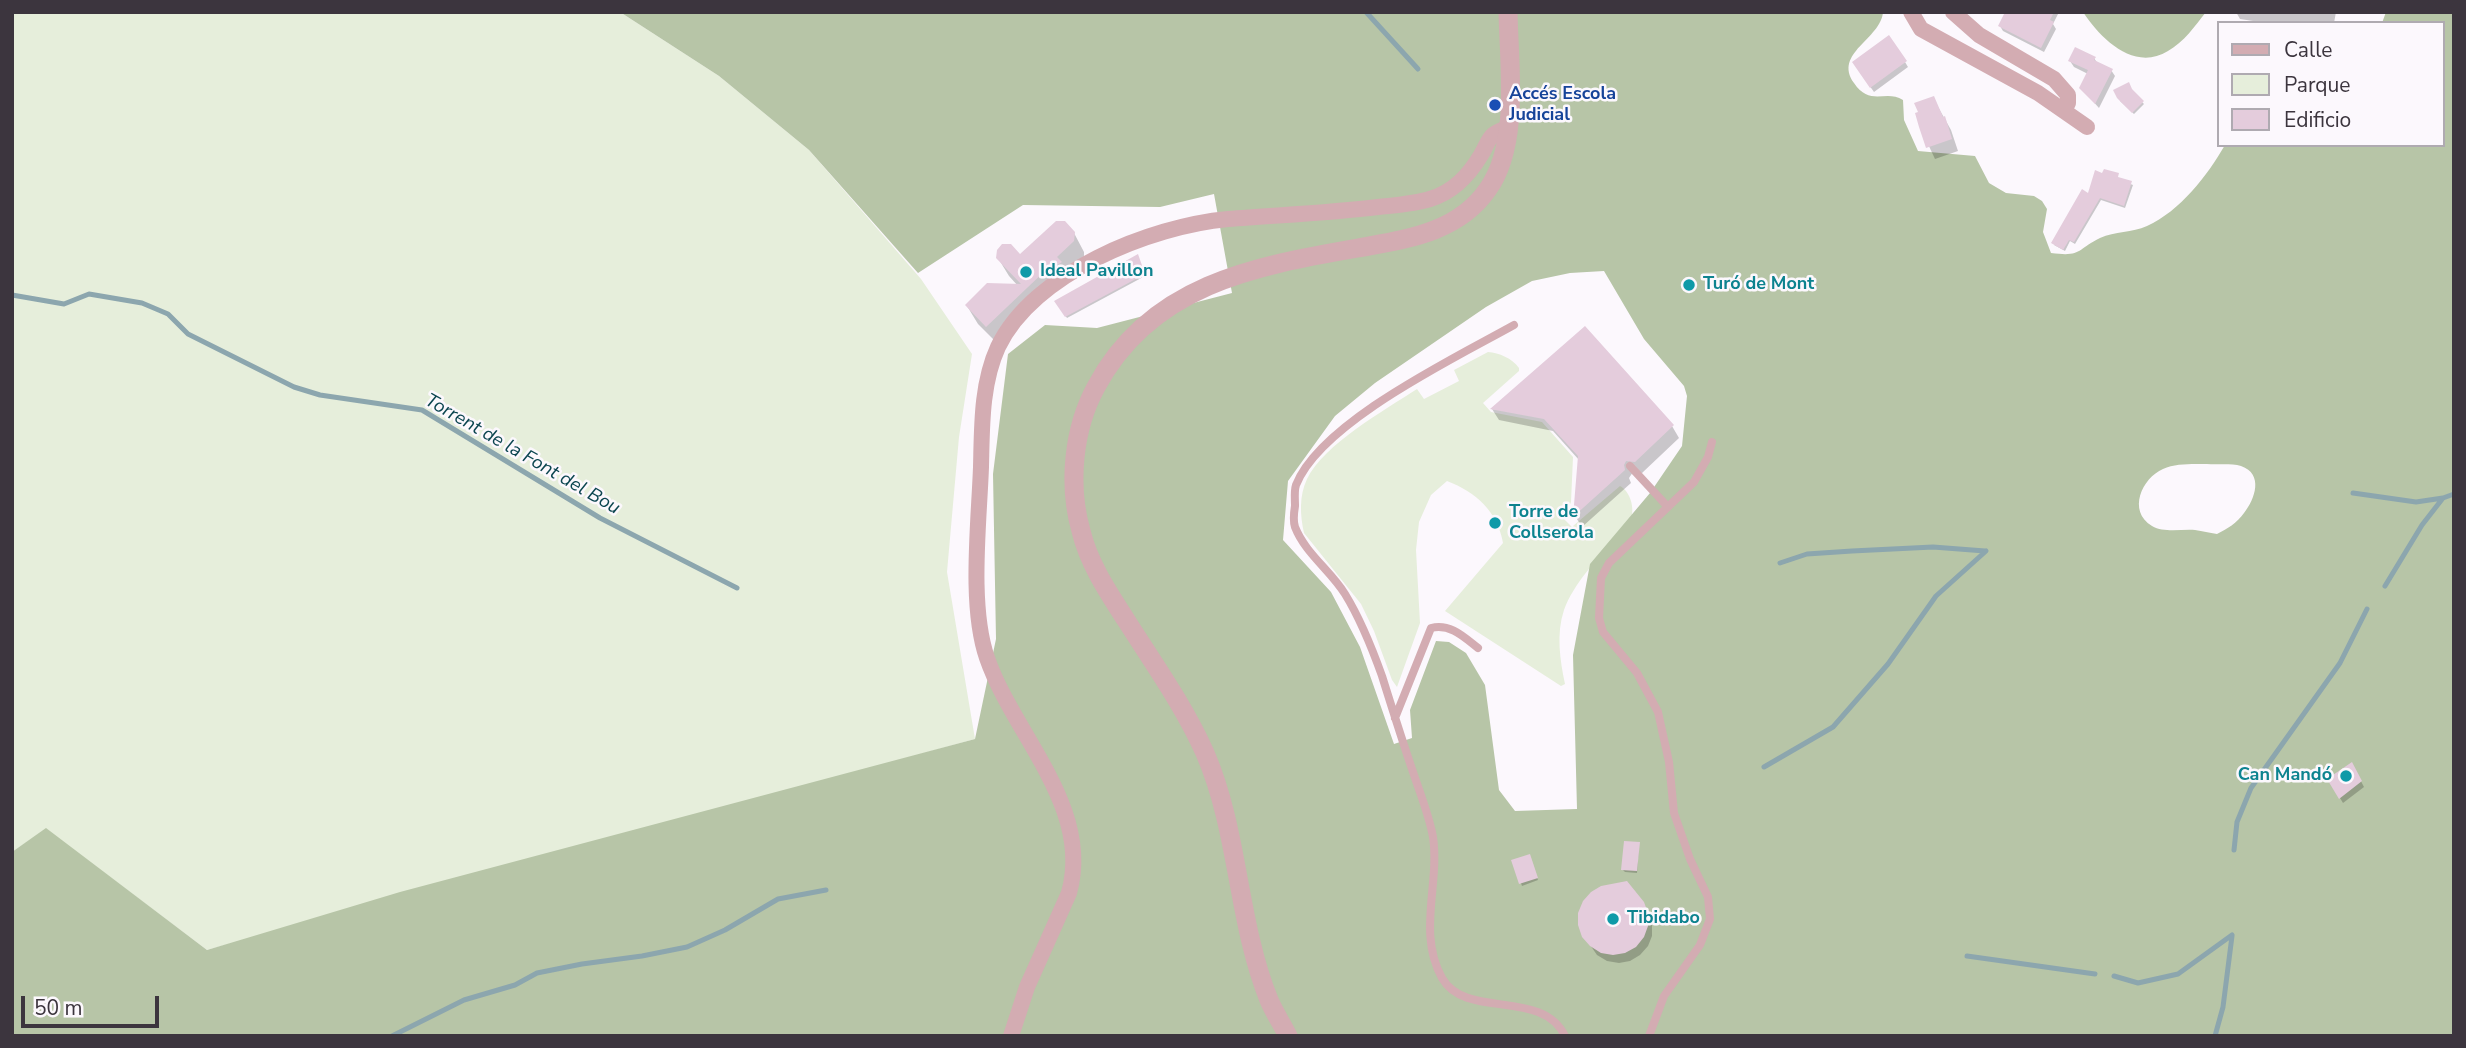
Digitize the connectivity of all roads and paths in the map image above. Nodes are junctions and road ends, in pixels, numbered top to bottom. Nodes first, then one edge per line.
1 (1508, 12) edge
2 (1911, 12) edge
3 (1953, 12) edge
4 (2064, 110) junction
5 (1509, 127) junction
6 (2087, 127) dead end
7 (1514, 326) dead end
8 (1712, 442) dead end
9 (1630, 466) dead end
10 (1668, 507) junction
11 (1478, 648) dead end
12 (1395, 718) junction
13 (1011, 1036) edge
14 (1288, 1036) edge
15 (1565, 1036) edge
16 (1649, 1036) edge

1 - 5 street
2 - 4 street
3 - 4 street
4 - 6 street
5 - 13 street
5 - 14 street
7 - 12 lane
8 - 10 lane
9 - 10 lane
10 - 16 lane
11 - 12 lane
12 - 15 lane

